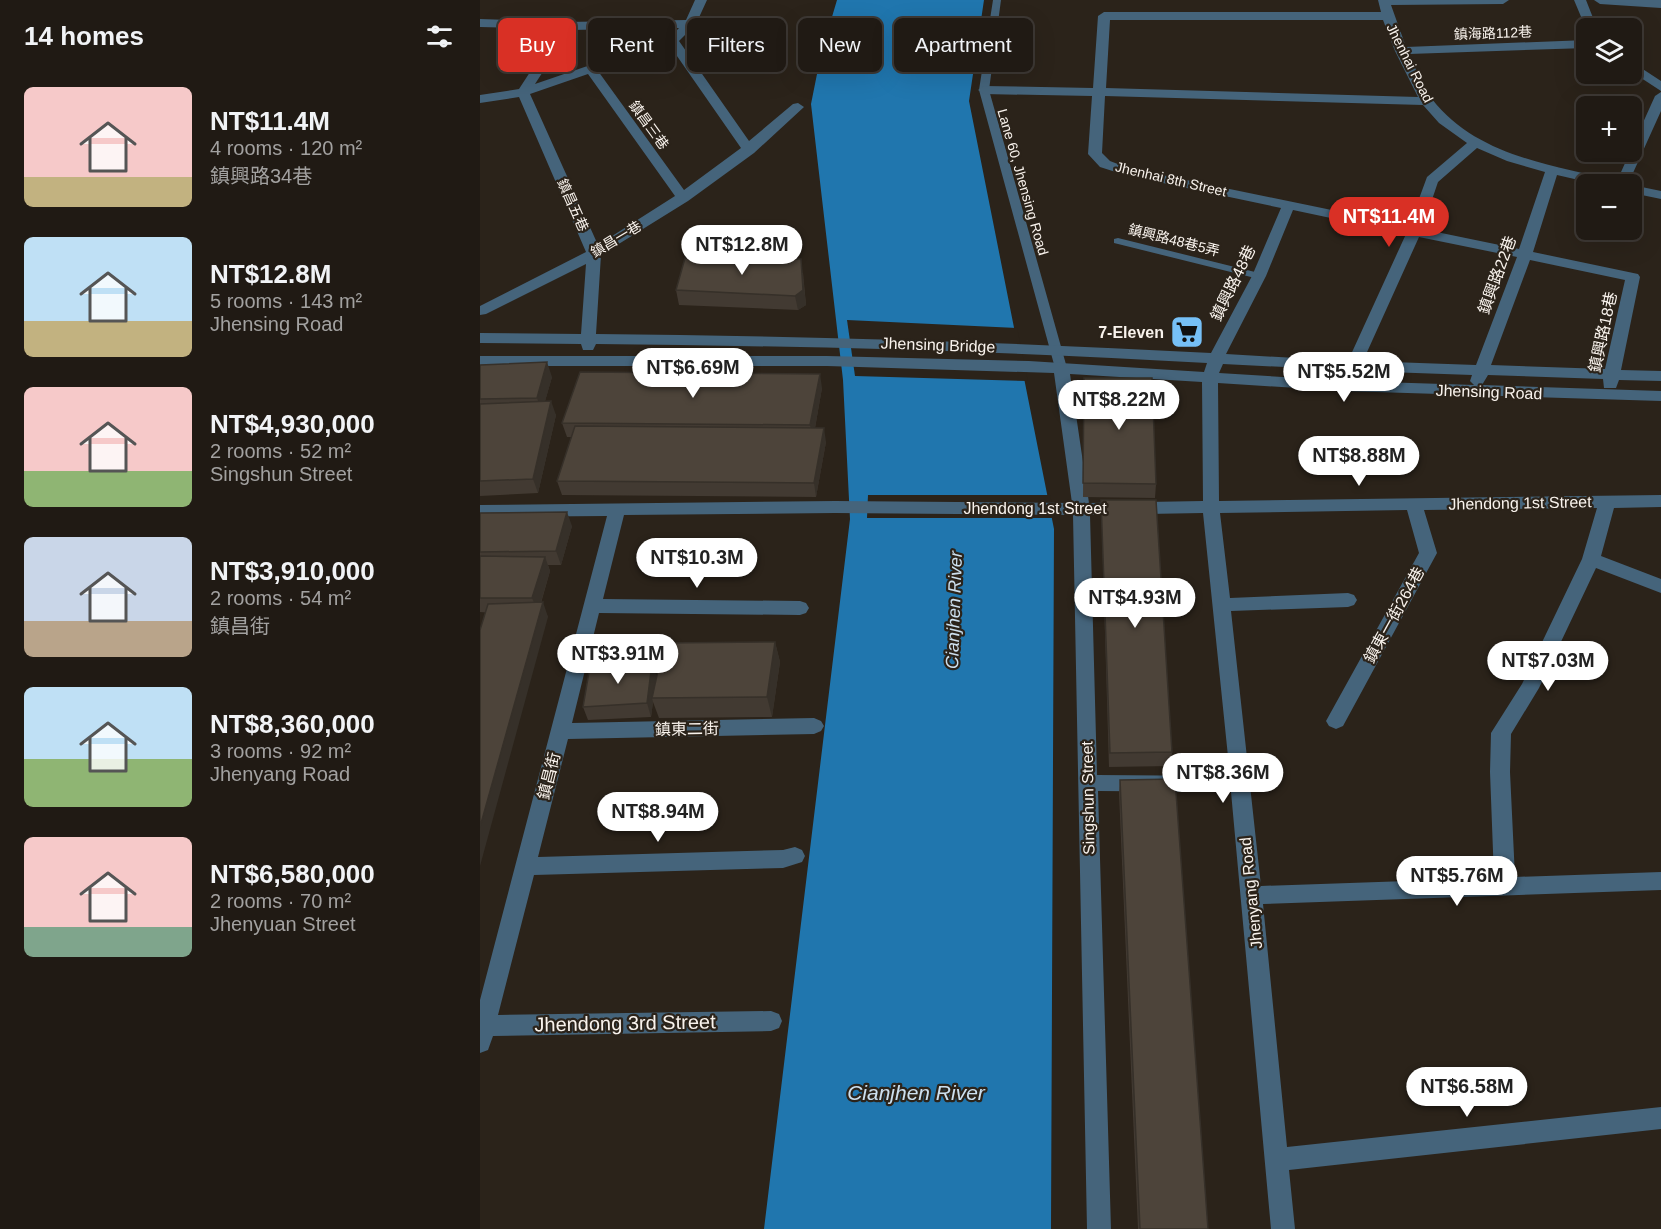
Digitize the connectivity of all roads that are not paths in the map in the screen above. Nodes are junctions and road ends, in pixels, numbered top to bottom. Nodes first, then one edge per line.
1 (701, 0) edge
2 (997, 0) edge
3 (1105, 0) edge
4 (1503, 0) edge
5 (1580, 0) edge
6 (1600, 0) edge
7 (1384, 1) edge
8 (1661, 4) edge
9 (1104, 16) junction
10 (1386, 16) junction
11 (693, 18) edge
12 (1587, 18) edge
13 (480, 23) edge
14 (498, 24) edge
15 (687, 24) edge
16 (576, 27) edge
17 (687, 27) edge
18 (675, 39) edge
19 (675, 44) edge
20 (1576, 44) edge
21 (1401, 51) junction
22 (588, 71) edge
23 (536, 72) edge
24 (592, 72) edge
25 (1642, 73) edge
26 (1661, 87) edge
27 (984, 90) junction
28 (523, 92) junction
29 (1099, 92) junction
30 (1661, 96) edge
31 (480, 99) edge
32 (1426, 101) junction
33 (798, 107) dead end
34 (1476, 142) junction
35 (749, 150) junction
36 (1552, 170) junction
37 (1626, 174) edge
38 (1576, 176) edge
39 (1642, 191) edge
40 (1661, 195) edge
41 (683, 198) junction
42 (1289, 204) junction
43 (1415, 230) junction
44 (1118, 241) dead end
45 (594, 253) junction
46 (1525, 254) junction
47 (1259, 276) junction
48 (1633, 277) joint
49 (481, 307) edge
50 (484, 338) edge
51 (588, 338) junction
52 (1032, 348) joint
53 (1217, 357) junction
54 (1059, 359) junction
55 (588, 360) junction
56 (486, 361) edge
57 (1029, 366) joint
58 (1353, 366) junction
59 (1482, 371) junction
60 (1612, 375) junction
61 (1661, 375) edge
62 (1210, 378) junction
63 (1344, 386) junction
64 (1473, 392) junction
65 (1608, 395) junction
66 (1661, 396) edge
67 (1661, 501) edge
68 (1607, 502) junction
69 (1414, 504) junction
70 (1211, 507) junction
71 (1081, 508) junction
72 (617, 509) junction
73 (480, 511) edge
74 (1591, 559) junction
75 (1661, 586) edge
76 (1348, 600) dead end
77 (1222, 605) junction
78 (593, 606) junction
79 (800, 608) dead end
80 (1336, 721) dead end
81 (814, 726) dead end
82 (560, 731) junction
83 (1088, 783) junction
84 (1240, 784) junction
85 (795, 856) dead end
86 (526, 866) junction
87 (1661, 881) edge
88 (1505, 886) junction
89 (1252, 895) junction
90 (771, 1021) dead end
91 (482, 1032) edge
92 (1661, 1118) edge
93 (1278, 1160) junction
94 (1099, 1229) edge
95 (1283, 1229) edge

1 - 11 street
2 - 27 lane, Lane 60, Jhensing Road
3 - 9 street, Jhenhai 8th Street
4 - 7 street, 鎮海路112巷
5 - 12 street
6 - 8 street
7 - 10 street, Jhenhai Road
9 - 10 street
9 - 29 street, Jhenhai 8th Street
10 - 21 street, Jhenhai Road
13 - 14 street
15 - 16 street
17 - 18 street
19 - 35 street
20 - 21 street, 鎮海路112巷
21 - 32 street, Jhenhai Road
22 - 28 street
23 - 28 street
24 - 41 street, 鎮昌三巷
25 - 26 street
27 - 29 street
27 - 54 lane, Lane 60, Jhensing Road
28 - 31 street
28 - 45 street, 鎮昌五巷
29 - 32 street
29 - 42 street, Jhenhai 8th Street
30 - 37 street
32 - 34 street, Jhenhai Road
33 - 35 street, 鎮昌一巷
34 - 36 street, Jhenhai Road
34 - 43 street
35 - 41 street, 鎮昌一巷
36 - 38 street, Jhenhai Road
36 - 46 street, 鎮興路22巷
39 - 40 street
41 - 45 street, 鎮昌一巷
42 - 43 street, Jhenhai 8th Street
42 - 47 street, 鎮興路48巷
43 - 46 street, Jhenhai 8th Street
43 - 58 street
44 - 47 lane, 鎮興路48巷5弄
45 - 49 street, 鎮昌一巷
45 - 51 street, 鎮昌五巷
46 - 48 street, Jhenhai 8th Street
46 - 59 street, 鎮興路22巷
47 - 53 street, 鎮興路48巷
48 - 60 street, 鎮興路18巷
49 - 50 street
50 - 51 street
50 - 56 street
51 - 52 street, Jhensing Bridge
51 - 55 street, 鎮昌五巷
52 - 54 street, Jhensing Road
53 - 54 street, Jhensing Road
53 - 58 street, Jhensing Road
53 - 62 street, 鎮興路48巷
54 - 57 street, Jhensing Road
54 - 62 street, Jhensing Road
54 - 71 street, Singshun Street
55 - 56 street
55 - 57 street, Jhensing Bridge
58 - 59 street, Jhensing Road
58 - 63 street
59 - 60 street, Jhensing Road
59 - 64 street, 鎮興路22巷
60 - 61 street, Jhensing Road
60 - 65 street, 鎮興路18巷
62 - 63 street, Jhensing Road
62 - 70 street, Jhenyang Road
63 - 64 street, Jhensing Road
64 - 65 street, Jhensing Road
65 - 66 street, Jhensing Road
67 - 68 street, Jhendong 1st Street
68 - 69 street, Jhendong 1st Street
68 - 74 street
69 - 70 street, Jhendong 1st Street
69 - 80 street, 鎮東一街264巷
70 - 71 street, Jhendong 1st Street
70 - 77 street, Jhenyang Road
71 - 72 street, Jhendong 1st Street
71 - 83 street, Singshun Street
72 - 73 street, Jhendong 1st Street
72 - 78 street, 鎮昌街
74 - 75 street
74 - 88 street
76 - 77 street
77 - 84 street, Jhenyang Road
78 - 79 street
78 - 82 street, 鎮昌街
81 - 82 street, 鎮東二街
82 - 86 street, 鎮昌街
83 - 84 street
83 - 94 street, Singshun Street
84 - 89 street, Jhenyang Road
85 - 86 street
86 - 91 street, 鎮昌街
87 - 88 street
88 - 89 street
89 - 93 street, Jhenyang Road
90 - 91 street, Jhendong 3rd Street
92 - 93 street
93 - 95 street, Jhenyang Road

